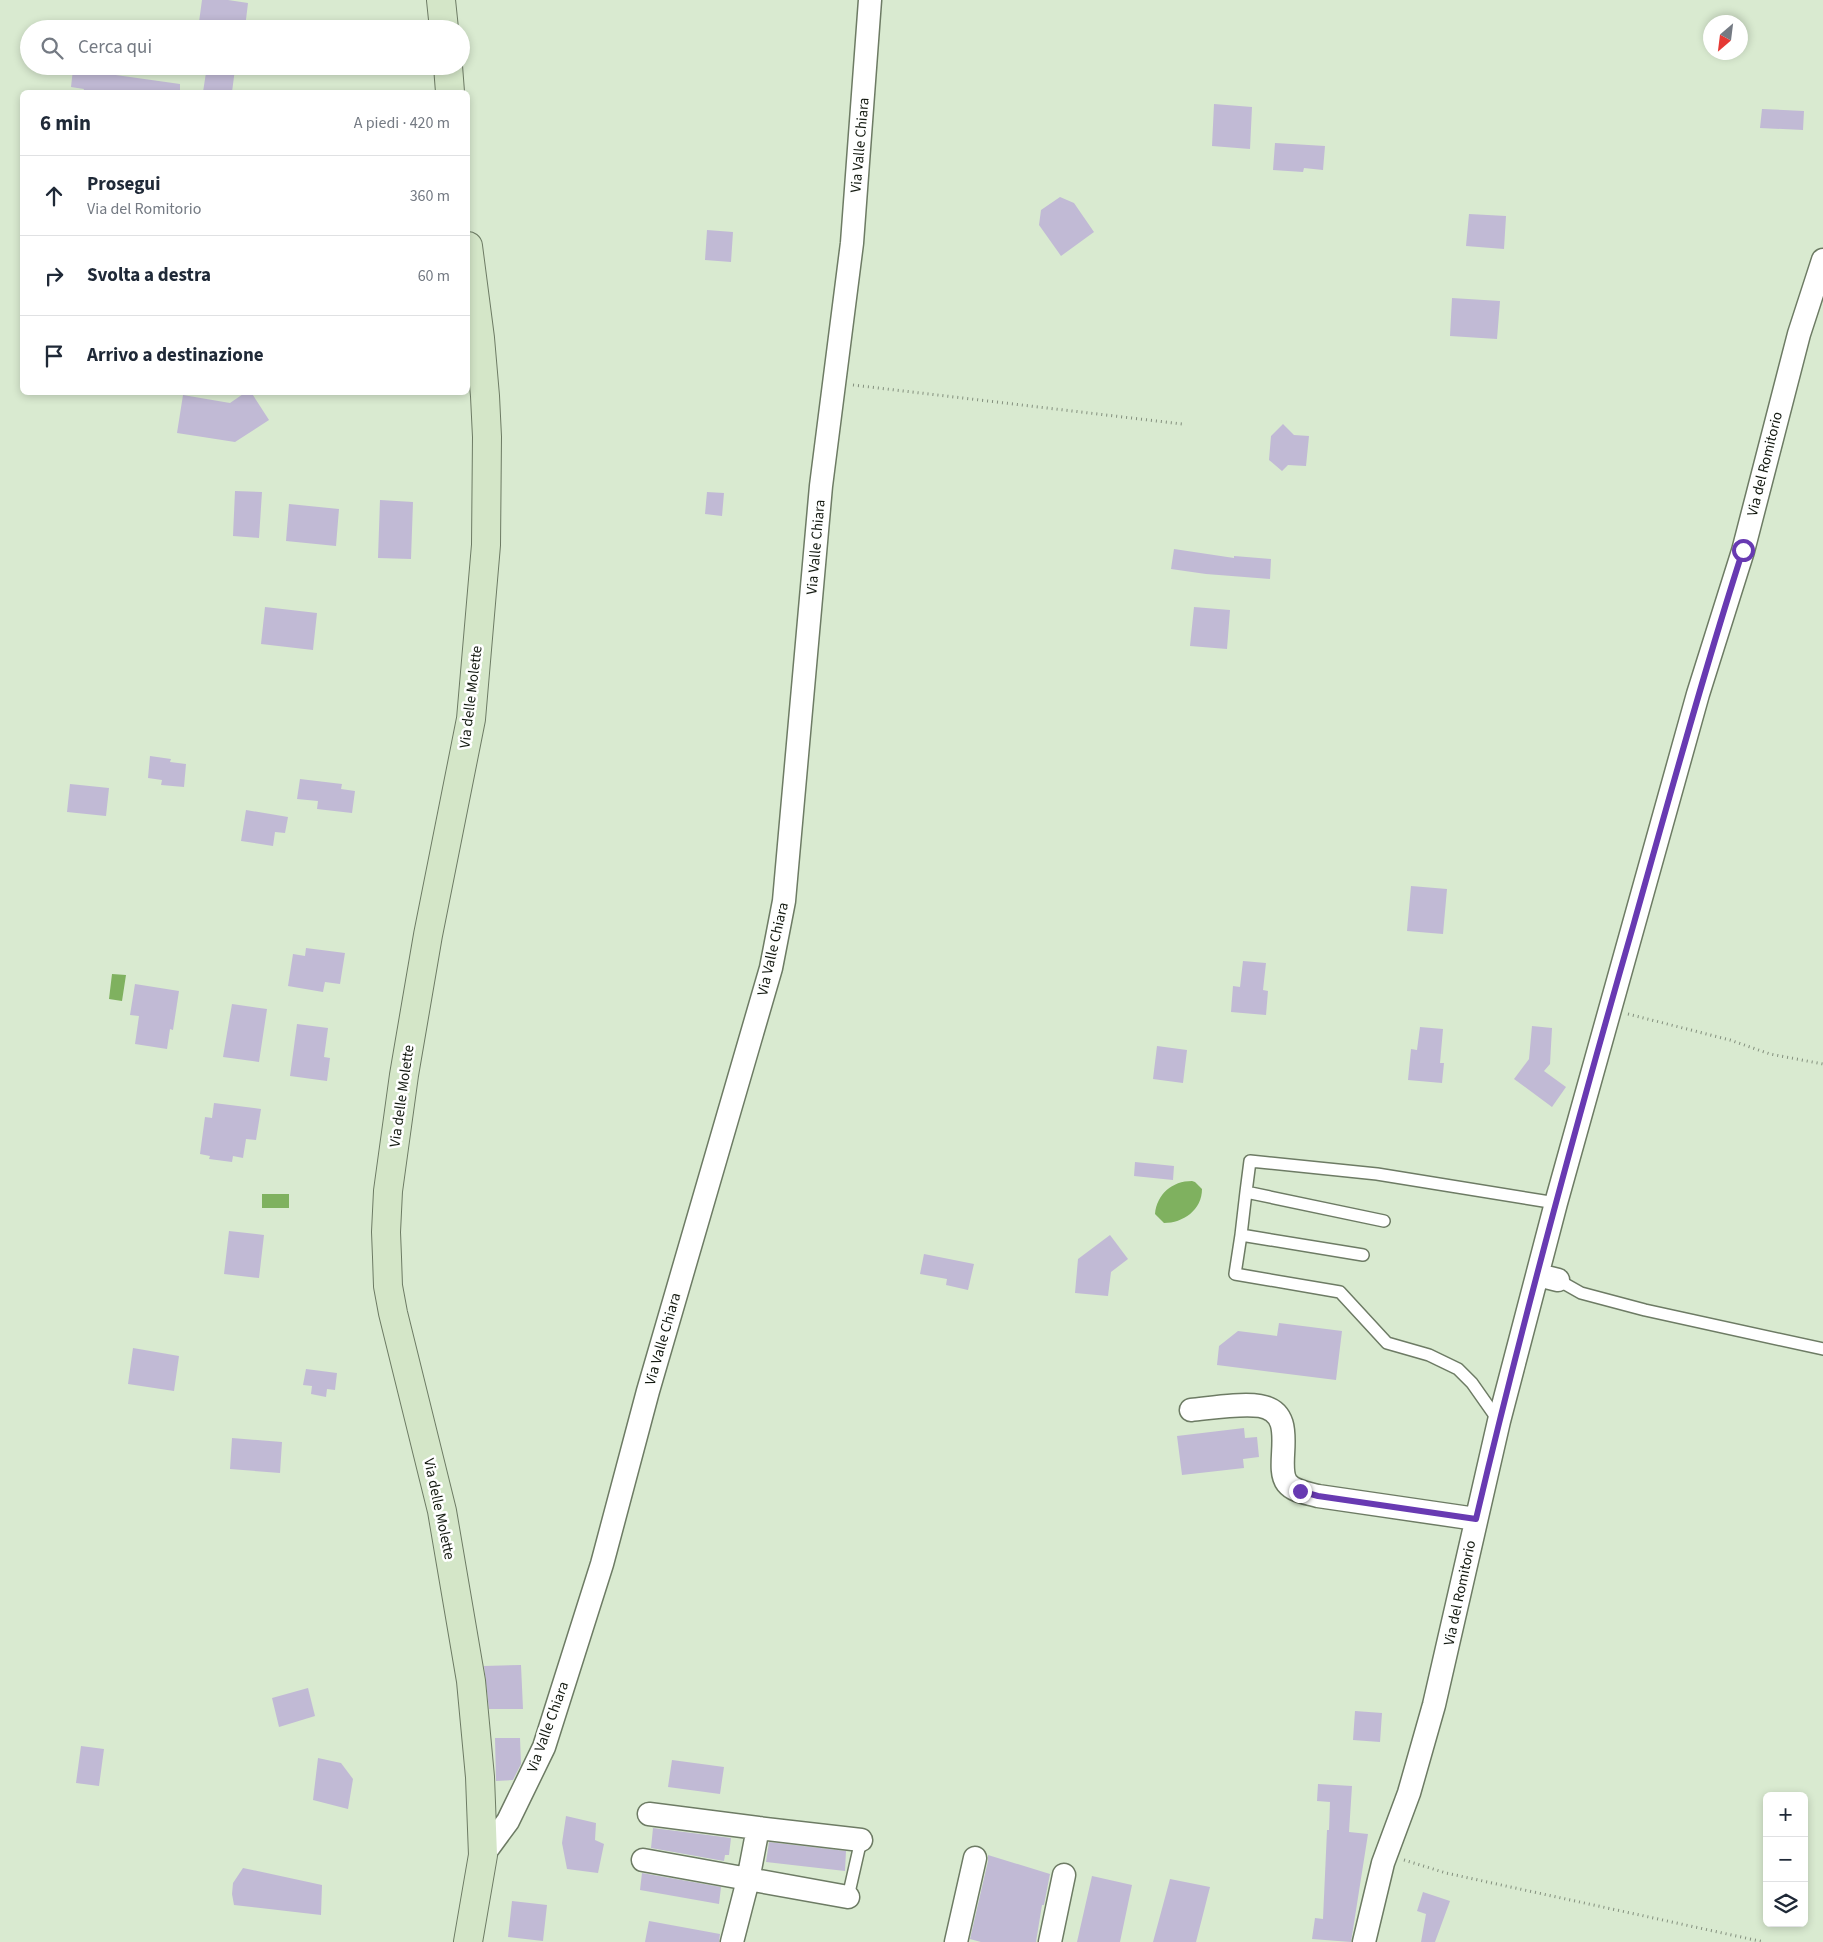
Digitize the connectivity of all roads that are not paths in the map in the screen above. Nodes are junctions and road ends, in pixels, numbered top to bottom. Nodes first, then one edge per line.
1 (441, 0) edge
2 (870, 0) edge
3 (443, 20) edge
4 (449, 75) edge
5 (450, 90) edge
6 (1823, 260) edge
7 (470, 261) edge
8 (1246, 1192) junction
9 (1556, 1203) junction
10 (1384, 1221) dead end
11 (1241, 1235) junction
12 (1363, 1254) dead end
13 (1548, 1278) junction
14 (1823, 1349) edge
15 (1191, 1410) dead end
16 (1499, 1421) junction
17 (1476, 1519) junction
18 (649, 1814) dead end
19 (758, 1828) junction
20 (861, 1840) joint
21 (483, 1855) junction
22 (975, 1858) dead end
23 (643, 1860) dead end
24 (1064, 1875) dead end
25 (748, 1880) junction
26 (848, 1897) joint
27 (468, 1942) edge
28 (732, 1942) edge
29 (956, 1942) edge
30 (1050, 1942) edge
31 (1364, 1942) edge

1 - 3 street
2 - 21 street, Via Valle Chiara
4 - 5 street
6 - 9 street, Via del Romitorio
7 - 21 street, Via delle Molette
8 - 9 lane
8 - 10 lane
8 - 11 lane
9 - 13 street, Via del Romitorio
11 - 12 lane
11 - 16 lane
13 - 14 lane
13 - 16 street, Via del Romitorio
15 - 17 street
16 - 17 street, Via del Romitorio
17 - 31 street, Via del Romitorio
18 - 19 street
19 - 20 street
19 - 25 street
20 - 26 lane
21 - 27 street, Via delle Molette
22 - 29 street
23 - 25 street
24 - 30 street
25 - 26 street
25 - 28 street

